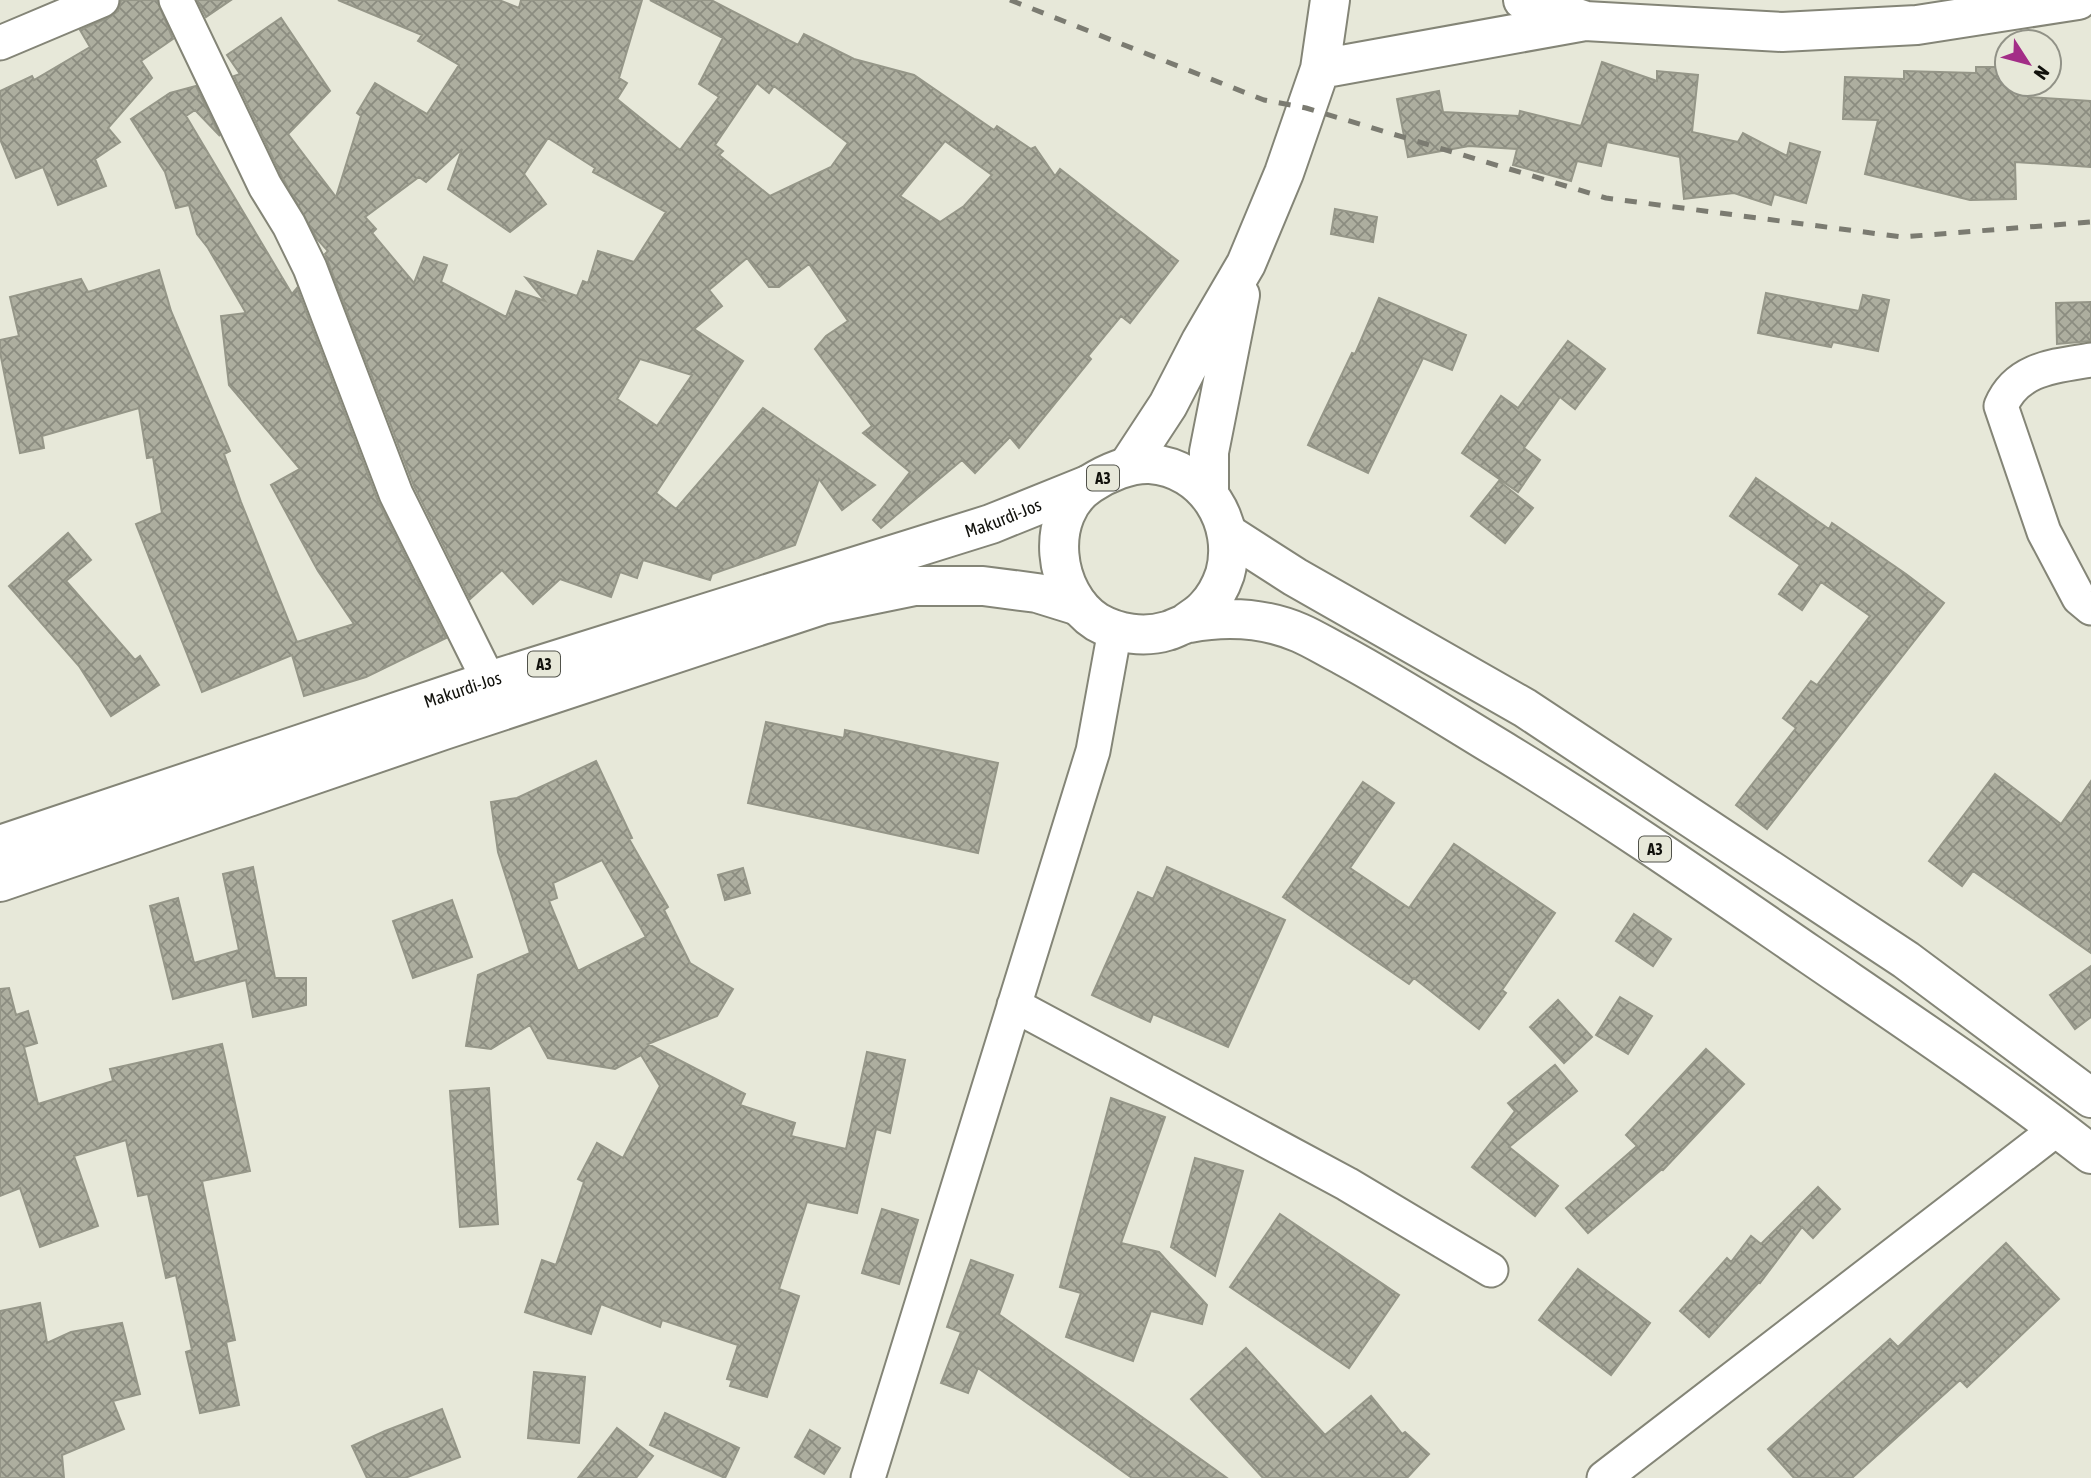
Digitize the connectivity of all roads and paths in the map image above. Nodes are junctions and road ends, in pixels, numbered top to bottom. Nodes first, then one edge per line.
1 (102, 0) edge
2 (176, 0) edge
3 (1330, 0) edge
4 (1522, 0) edge
5 (2078, 0) edge
6 (1585, 21) junction
7 (0, 43) edge
8 (1320, 69) junction
9 (1246, 264) junction
10 (2091, 360) edge
11 (1128, 466) junction
12 (1088, 485) junction
13 (1209, 493) junction
14 (1228, 534) junction
15 (1079, 606) junction
16 (2091, 608) edge
17 (1186, 623) junction
18 (1115, 630) junction
19 (489, 681) junction
20 (0, 845) edge
21 (0, 882) edge
22 (1014, 1005) junction
23 (2091, 1098) edge
24 (2058, 1128) junction
25 (2091, 1154) edge
26 (1491, 1270) dead end
27 (868, 1478) edge
28 (1604, 1478) edge

1 - 7 street
2 - 19 street
3 - 8 main road
4 - 6 main road
5 - 6 main road
6 - 8 main road
8 - 9 main road
9 - 11 main road
9 - 13 main road
10 - 16 street
11 - 12 main road, A3
11 - 13 main road, A3
12 - 15 main road, A3
12 - 19 main road, Makurdi-Jos / A3
13 - 14 main road, A3
14 - 17 main road, A3
14 - 23 main road
15 - 18 main road, A3
15 - 21 main road, Makurdi-Jos / A3
17 - 18 main road, A3
17 - 24 main road, A3
18 - 22 street
19 - 20 main road, Makurdi-Jos / A3
22 - 26 street
22 - 27 street
24 - 25 main road, A3
24 - 28 street

